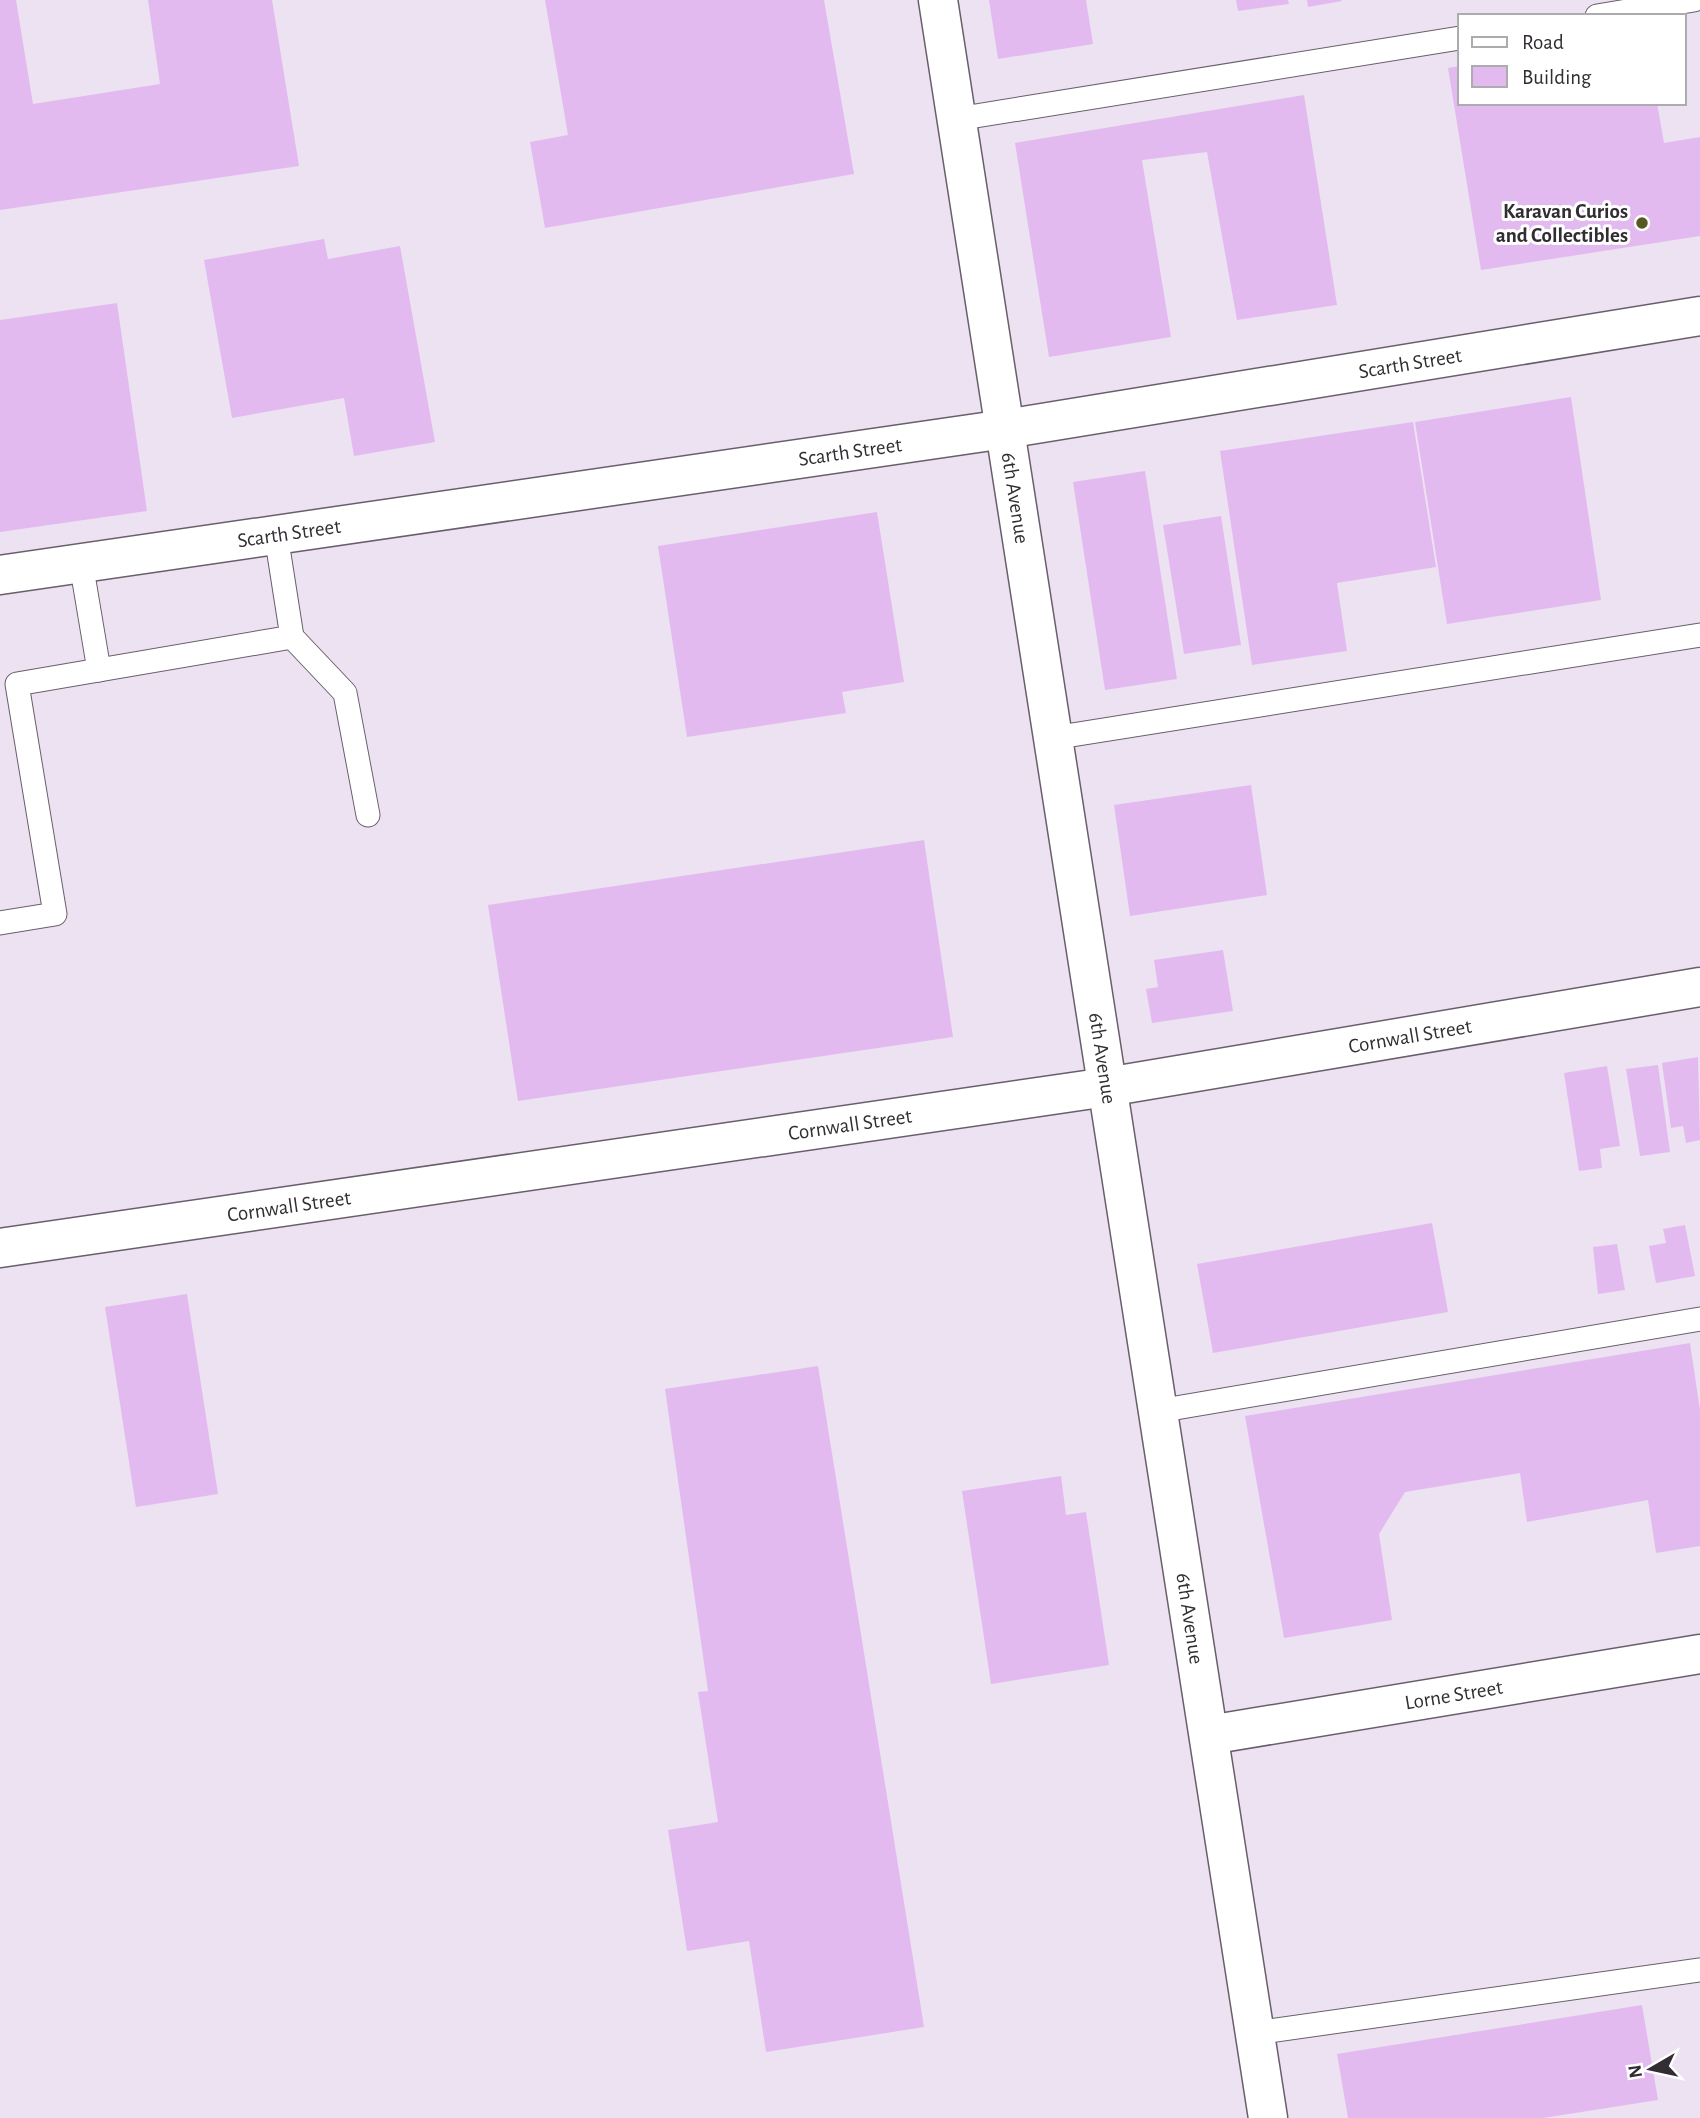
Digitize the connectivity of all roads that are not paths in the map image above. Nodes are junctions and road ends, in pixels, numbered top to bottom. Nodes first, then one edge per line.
1 (938, 0) edge
2 (1694, 0) edge
3 (1609, 14) edge
4 (1458, 38) edge
5 (957, 119) junction
6 (1700, 316) edge
7 (1005, 429) junction
8 (276, 535) junction
9 (81, 563) junction
10 (0, 575) edge
11 (1700, 635) edge
12 (292, 637) junction
13 (99, 670) junction
14 (1053, 738) junction
15 (368, 815) dead end
16 (0, 923) edge
17 (1700, 987) edge
18 (1107, 1087) junction
19 (0, 1248) edge
20 (1700, 1319) edge
21 (1158, 1411) junction
22 (1700, 1654) edge
23 (1209, 1735) junction
24 (1700, 1970) edge
25 (1255, 2033) junction
26 (1268, 2118) edge

1 - 5 street, 6th Avenue
2 - 3 lane
4 - 5 lane
5 - 7 street, 6th Avenue
6 - 7 street, Scarth Street
7 - 8 street, Scarth Street
7 - 14 street, 6th Avenue
8 - 9 street, Scarth Street
8 - 12 lane
9 - 10 street, Scarth Street
9 - 13 lane
11 - 14 lane
12 - 13 lane
12 - 15 lane
13 - 16 lane
14 - 18 street, 6th Avenue
17 - 18 street, Cornwall Street
18 - 19 street, Cornwall Street
18 - 21 street, 6th Avenue
20 - 21 lane
21 - 23 street, 6th Avenue
22 - 23 street, Lorne Street
23 - 25 street, 6th Avenue
24 - 25 lane
25 - 26 street, 6th Avenue

